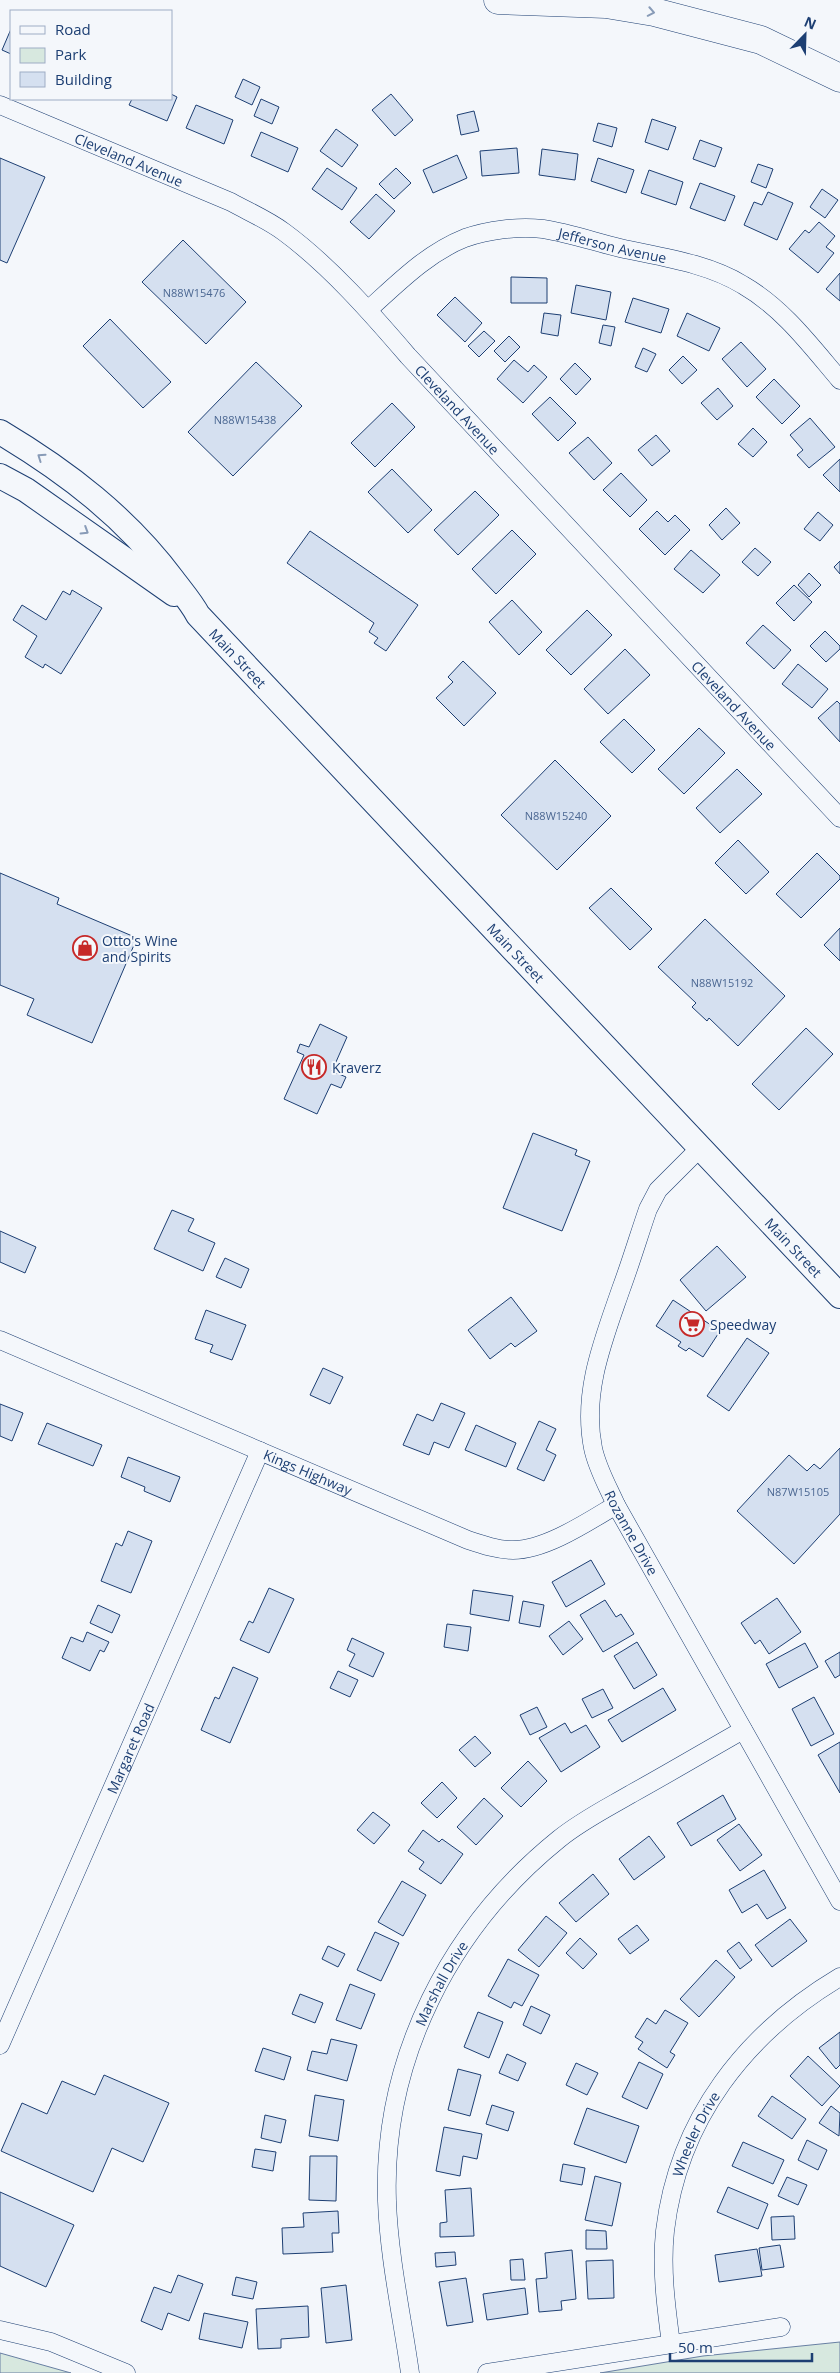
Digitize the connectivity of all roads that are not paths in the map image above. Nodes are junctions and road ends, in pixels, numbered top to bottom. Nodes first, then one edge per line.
1 (498, 0) edge
2 (840, 78) edge
3 (0, 105) edge
4 (368, 310) junction
5 (840, 380) edge
6 (0, 432) edge
7 (0, 476) edge
8 (70, 478) junction
9 (53, 509) junction
10 (194, 608) junction
11 (840, 818) edge
12 (700, 1148) junction
13 (840, 1296) edge
14 (0, 1340) edge
15 (260, 1451) junction
16 (616, 1505) junction
17 (744, 1730) junction
18 (840, 1901) edge
19 (840, 1977) edge
20 (0, 2044) edge
21 (781, 2326) dead end
22 (0, 2330) edge
23 (671, 2344) junction
24 (126, 2373) edge
25 (410, 2373) edge
26 (487, 2373) edge

1 -> 2 highway
3 - 4 street, Cleveland Avenue
4 - 5 street, Jefferson Avenue
4 - 11 street, Cleveland Avenue
8 -> 6 main road, Main Street
7 - 9 main road, Main Street
8 - 9 main road
8 - 10 main road, Main Street
9 -> 10 main road, Main Street
10 - 12 main road, Main Street
12 - 13 main road, Main Street
12 - 16 street, Rozanne Drive
14 - 15 street, Kings Highway
15 - 16 street, Kings Highway
15 - 20 street, Margaret Road
16 - 17 street, Rozanne Drive
17 - 18 street, Rozanne Drive
17 - 25 street, Marshall Drive
19 - 23 street, Wheeler Drive
21 - 23 street
22 - 24 street
23 - 26 street

